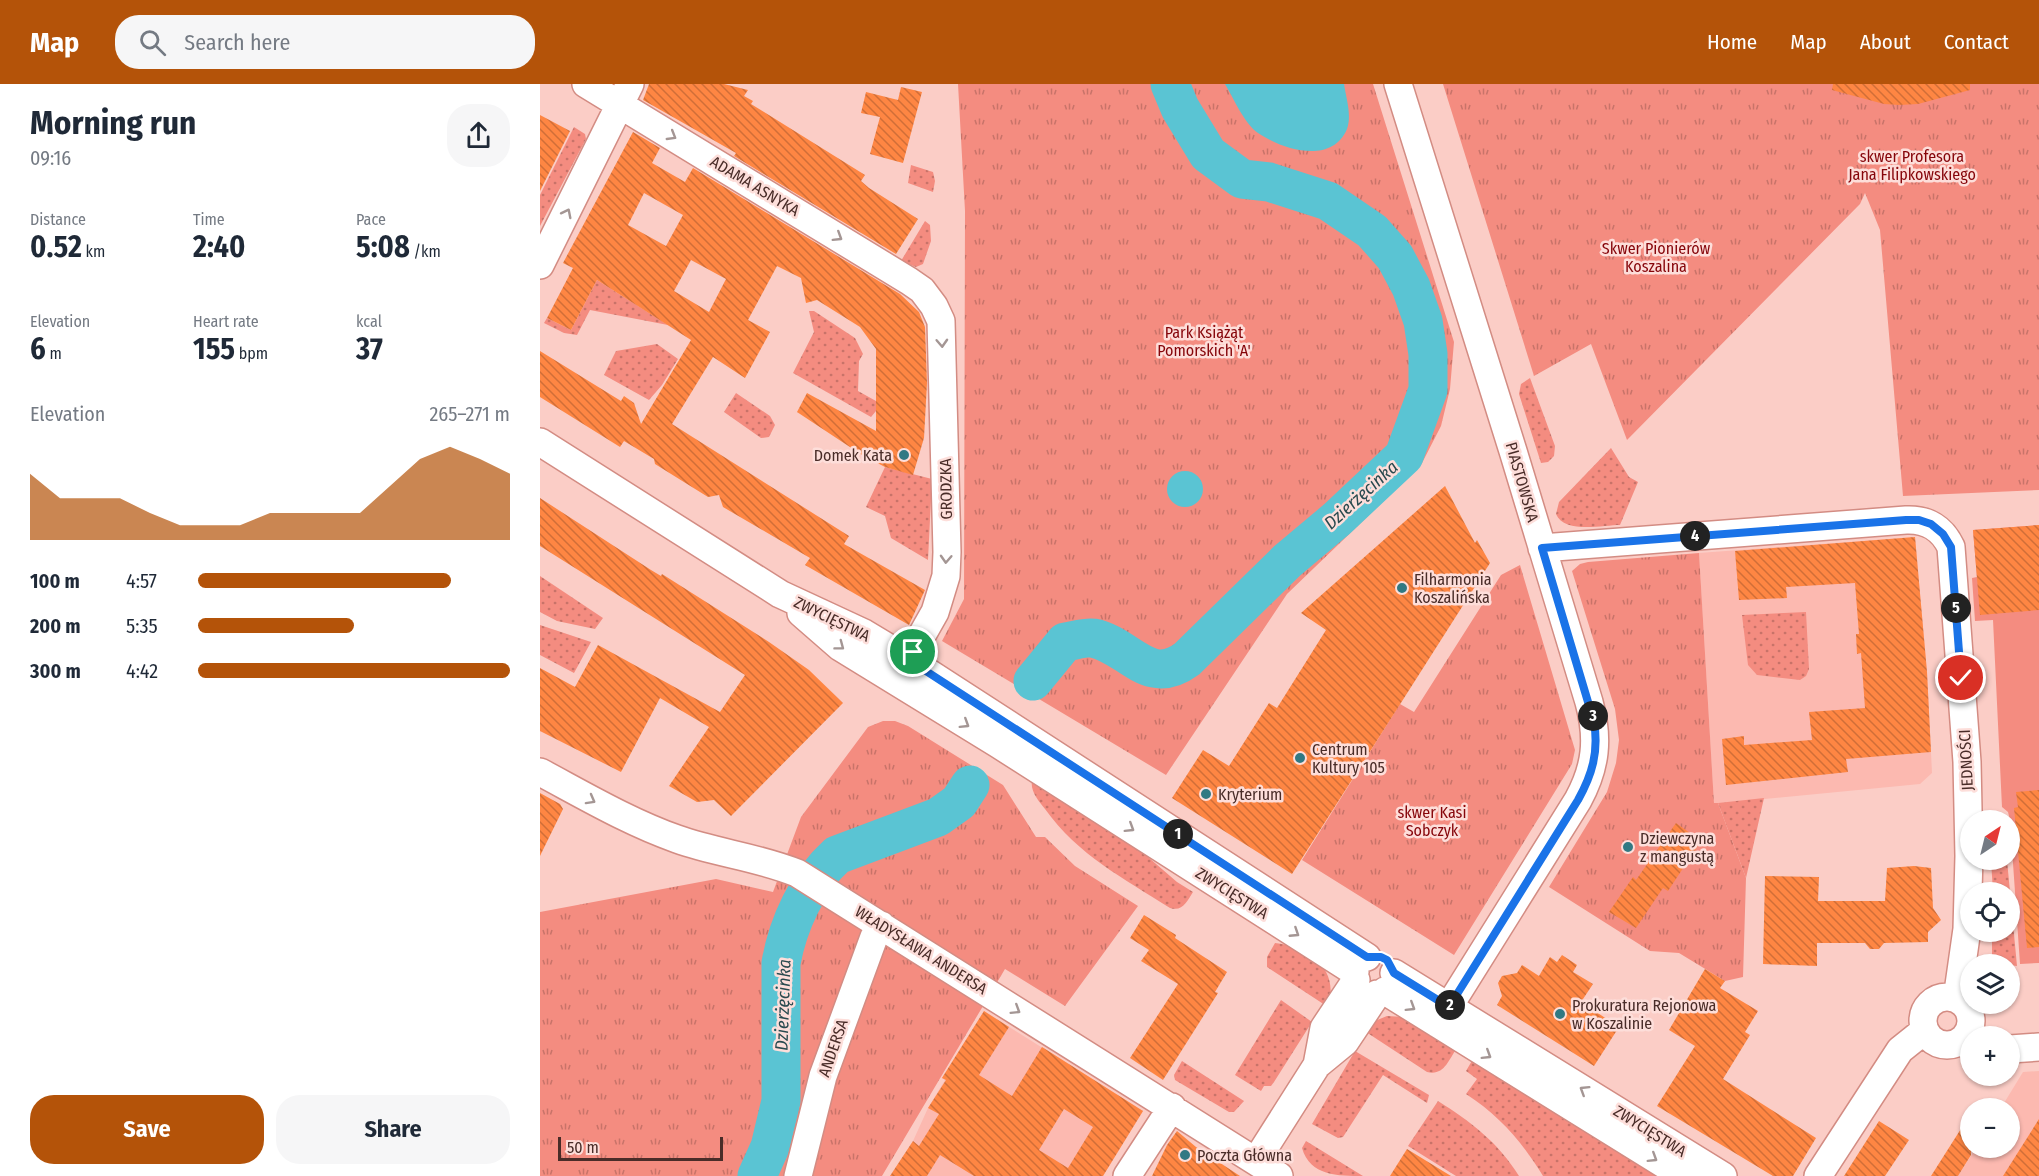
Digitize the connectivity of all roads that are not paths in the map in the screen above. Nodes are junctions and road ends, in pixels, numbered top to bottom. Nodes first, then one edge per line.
1 (586, 84) edge
2 (1398, 84) edge
3 (626, 95) edge
4 (540, 265) edge
5 (922, 290) joint
6 (540, 442) edge
7 (1542, 548) junction
8 (902, 671) junction
9 (540, 772) edge
10 (880, 925) junction
11 (1372, 978) junction
12 (1957, 999) junction
13 (1443, 1016) junction
14 (1969, 1026) edge
15 (1925, 1030) junction
16 (1960, 1040) edge
17 (2039, 1047) edge
18 (2020, 1048) edge
19 (1172, 1107) junction
20 (1256, 1161) junction
21 (798, 1176) edge
22 (1128, 1176) edge
23 (1279, 1176) edge
24 (1683, 1176) edge
25 (1723, 1176) edge
26 (1818, 1176) edge

1 - 3 street, ADAMA ASNYKA
2 - 7 street, PIASTOWSKA
4 -> 3 street
3 -> 5 street, ADAMA ASNYKA
5 -> 8 street, GRODZKA
6 - 8 street, ZWYCIĘSTWA
7 - 12 street, JEDNOŚCI
7 - 13 street, PIASTOWSKA
8 - 11 street, ZWYCIĘSTWA
9 -> 10 street, WŁADYSŁAWA ANDERSA
10 -> 19 street, WŁADYSŁAWA ANDERSA
10 - 21 street, ANDERSA
11 - 13 street, ZWYCIĘSTWA
11 - 20 street
12 - 14 street
12 - 15 street
13 -> 24 street, ZWYCIĘSTWA
25 -> 13 street, ZWYCIĘSTWA
15 - 16 street
15 - 26 street
17 - 18 street
19 - 20 street, WŁADYSŁAWA ANDERSA
19 - 22 street
20 - 23 street, WŁADYSŁAWA ANDERSA

